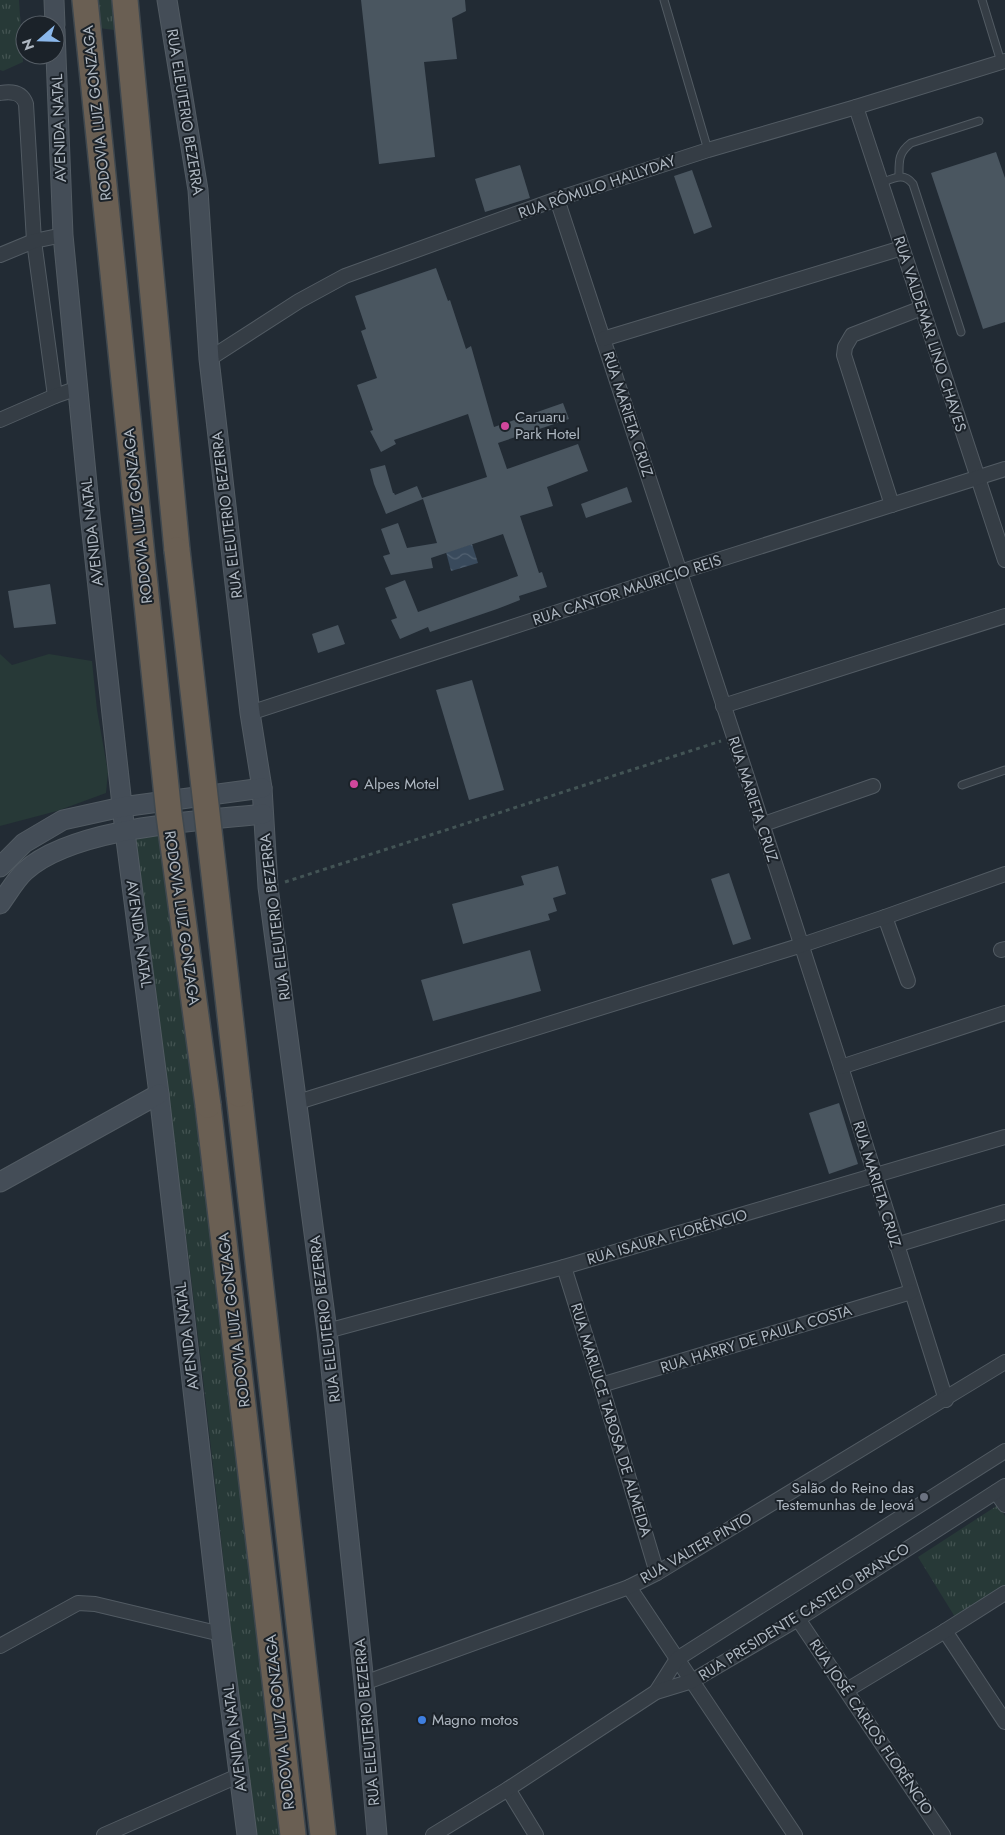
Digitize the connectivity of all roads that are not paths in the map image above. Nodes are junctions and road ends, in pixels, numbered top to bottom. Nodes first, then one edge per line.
1 (54, 0) edge
2 (85, 0) edge
3 (126, 0) edge
4 (167, 0) edge
5 (664, 0) edge
6 (982, 0) edge
7 (55, 15) edge
8 (1003, 61) edge
9 (56, 65) edge
10 (1, 93) edge
11 (856, 107) junction
12 (979, 121) dead end
13 (708, 150) junction
14 (899, 176) junction
15 (881, 183) junction
16 (557, 199) junction
17 (63, 235) junction
18 (34, 241) junction
19 (902, 248) junction
20 (0, 255) edge
21 (922, 308) junction
22 (962, 332) dead end
23 (604, 339) junction
24 (210, 359) junction
25 (78, 388) junction
26 (56, 396) junction
27 (0, 420) edge
28 (1005, 469) edge
29 (978, 478) junction
30 (892, 505) junction
31 (1005, 560) edge
32 (680, 572) junction
33 (1005, 616) edge
34 (723, 706) junction
35 (250, 712) junction
36 (1005, 770) edge
37 (962, 784) dead end
38 (873, 786) dead end
39 (262, 788) junction
40 (122, 807) junction
41 (263, 814) junction
42 (761, 825) junction
43 (125, 832) junction
44 (0, 866) edge
45 (1005, 874) edge
46 (0, 904) edge
47 (885, 918) junction
48 (802, 945) junction
49 (908, 981) dead end
50 (1005, 1013) edge
51 (841, 1067) junction
52 (159, 1094) junction
53 (298, 1102) junction
54 (1005, 1137) edge
55 (874, 1177) junction
56 (0, 1182) edge
57 (1005, 1212) edge
58 (896, 1245) junction
59 (564, 1267) junction
60 (911, 1292) junction
61 (327, 1331) junction
62 (1005, 1362) edge
63 (601, 1385) junction
64 (946, 1400) junction
65 (1005, 1451) edge
66 (1001, 1489) edge
67 (1005, 1505) edge
68 (657, 1573) junction
69 (629, 1587) junction
70 (1005, 1593) edge
71 (798, 1619) junction
72 (945, 1632) junction
73 (222, 1634) junction
74 (0, 1646) edge
75 (677, 1660) junction
76 (692, 1681) junction
77 (364, 1683) junction
78 (847, 1690) junction
79 (656, 1692) junction
80 (1005, 1722) edge
81 (240, 1775) junction
82 (508, 1789) junction
83 (450, 1830) edge
84 (104, 1835) edge
85 (247, 1835) edge
86 (293, 1835) edge
87 (324, 1835) edge
88 (377, 1835) edge
89 (433, 1835) edge
90 (536, 1835) edge
91 (795, 1835) edge
92 (943, 1835) edge

1 - 7 street
2 - 86 highway, RODOVIA LUIZ GONZAGA, bridge
3 - 87 highway, RODOVIA LUIZ GONZAGA, bridge
4 - 24 street, RUA ELEUTERIO BEZERRA
5 - 13 lane
6 - 8 lane
8 - 11 street, RUA RÔMULO HALLYDAY
9 - 17 street, AVENIDA NATAL
10 - 18 street
11 - 13 street, RUA RÔMULO HALLYDAY
11 - 15 street, RUA VALDEMAR LINO CHAVES
12 - 14 lane
13 - 16 street, RUA RÔMULO HALLYDAY
14 - 15 lane
14 - 22 lane
15 - 19 street, RUA VALDEMAR LINO CHAVES
16 - 23 street, RUA MARIETA CRUZ
16 - 24 street, RUA RÔMULO HALLYDAY
17 - 18 street
17 - 25 street, AVENIDA NATAL
18 - 20 street
18 - 26 street
19 - 21 street, RUA VALDEMAR LINO CHAVES
19 - 23 street
21 - 29 street, RUA VALDEMAR LINO CHAVES
21 - 30 street
23 - 32 street, RUA MARIETA CRUZ
24 - 35 street, RUA ELEUTERIO BEZERRA
25 - 26 street
25 - 40 street, AVENIDA NATAL
26 - 27 street
28 - 29 street, RUA CANTOR MAURICIO REIS
29 - 30 street, RUA CANTOR MAURICIO REIS
29 - 31 street, RUA VALDEMAR LINO CHAVES
30 - 32 street, RUA CANTOR MAURICIO REIS
32 - 34 street, RUA MARIETA CRUZ
32 - 35 street, RUA CANTOR MAURICIO REIS
33 - 34 street
34 - 42 street, RUA MARIETA CRUZ
35 - 39 street, RUA ELEUTERIO BEZERRA
36 - 37 lane
38 - 42 street
39 - 40 street
39 - 41 street, RUA ELEUTERIO BEZERRA
40 - 43 street, AVENIDA NATAL
40 - 44 street
41 - 43 street
41 - 53 street, RUA ELEUTERIO BEZERRA
42 - 48 street, RUA MARIETA CRUZ
43 - 46 street
43 - 52 street, AVENIDA NATAL
45 - 47 street
47 - 48 street
47 - 49 street
48 - 51 street, RUA MARIETA CRUZ
48 - 53 street
50 - 51 street
51 - 55 street, RUA MARIETA CRUZ
52 - 56 street
52 - 73 street, AVENIDA NATAL
53 - 61 street, RUA ELEUTERIO BEZERRA
54 - 55 street, RUA ISAURA FLORÊNCIO
55 - 58 street, RUA MARIETA CRUZ
55 - 59 street, RUA ISAURA FLORÊNCIO
57 - 58 street
58 - 60 street, RUA MARIETA CRUZ
59 - 61 street, RUA ISAURA FLORÊNCIO
59 - 63 street, RUA MARLUCE TABOSA DE ALMEIDA
60 - 63 street, RUA HARRY DE PAULA COSTA
60 - 64 street, RUA MARIETA CRUZ
61 - 77 street, RUA ELEUTERIO BEZERRA
62 - 64 street, RUA VALTER PINTO
63 - 68 street, RUA MARLUCE TABOSA DE ALMEIDA
64 - 68 street, RUA VALTER PINTO
65 - 75 street, RUA PRESIDENTE CASTELO BRANCO
66 - 67 street
66 - 71 street, RUA PRESIDENTE CASTELO BRANCO
68 - 69 street, RUA VALTER PINTO
69 - 75 street
69 - 77 street, RUA VALTER PINTO
70 - 72 street
71 - 76 street, RUA PRESIDENTE CASTELO BRANCO
71 - 78 street, RUA JOSÉ CARLOS FLORÊNCIO
72 - 78 street
72 - 80 street
73 - 74 street
73 - 81 street, AVENIDA NATAL
75 - 76 street
75 - 79 street, RUA PRESIDENTE CASTELO BRANCO
76 - 79 street, RUA PRESIDENTE CASTELO BRANCO
76 - 91 street
77 - 88 street, RUA ELEUTERIO BEZERRA
78 - 92 street, RUA JOSÉ CARLOS FLORÊNCIO
79 - 82 street
81 - 84 street
81 - 85 street, AVENIDA NATAL
82 - 83 street
82 - 90 street
83 - 89 street

